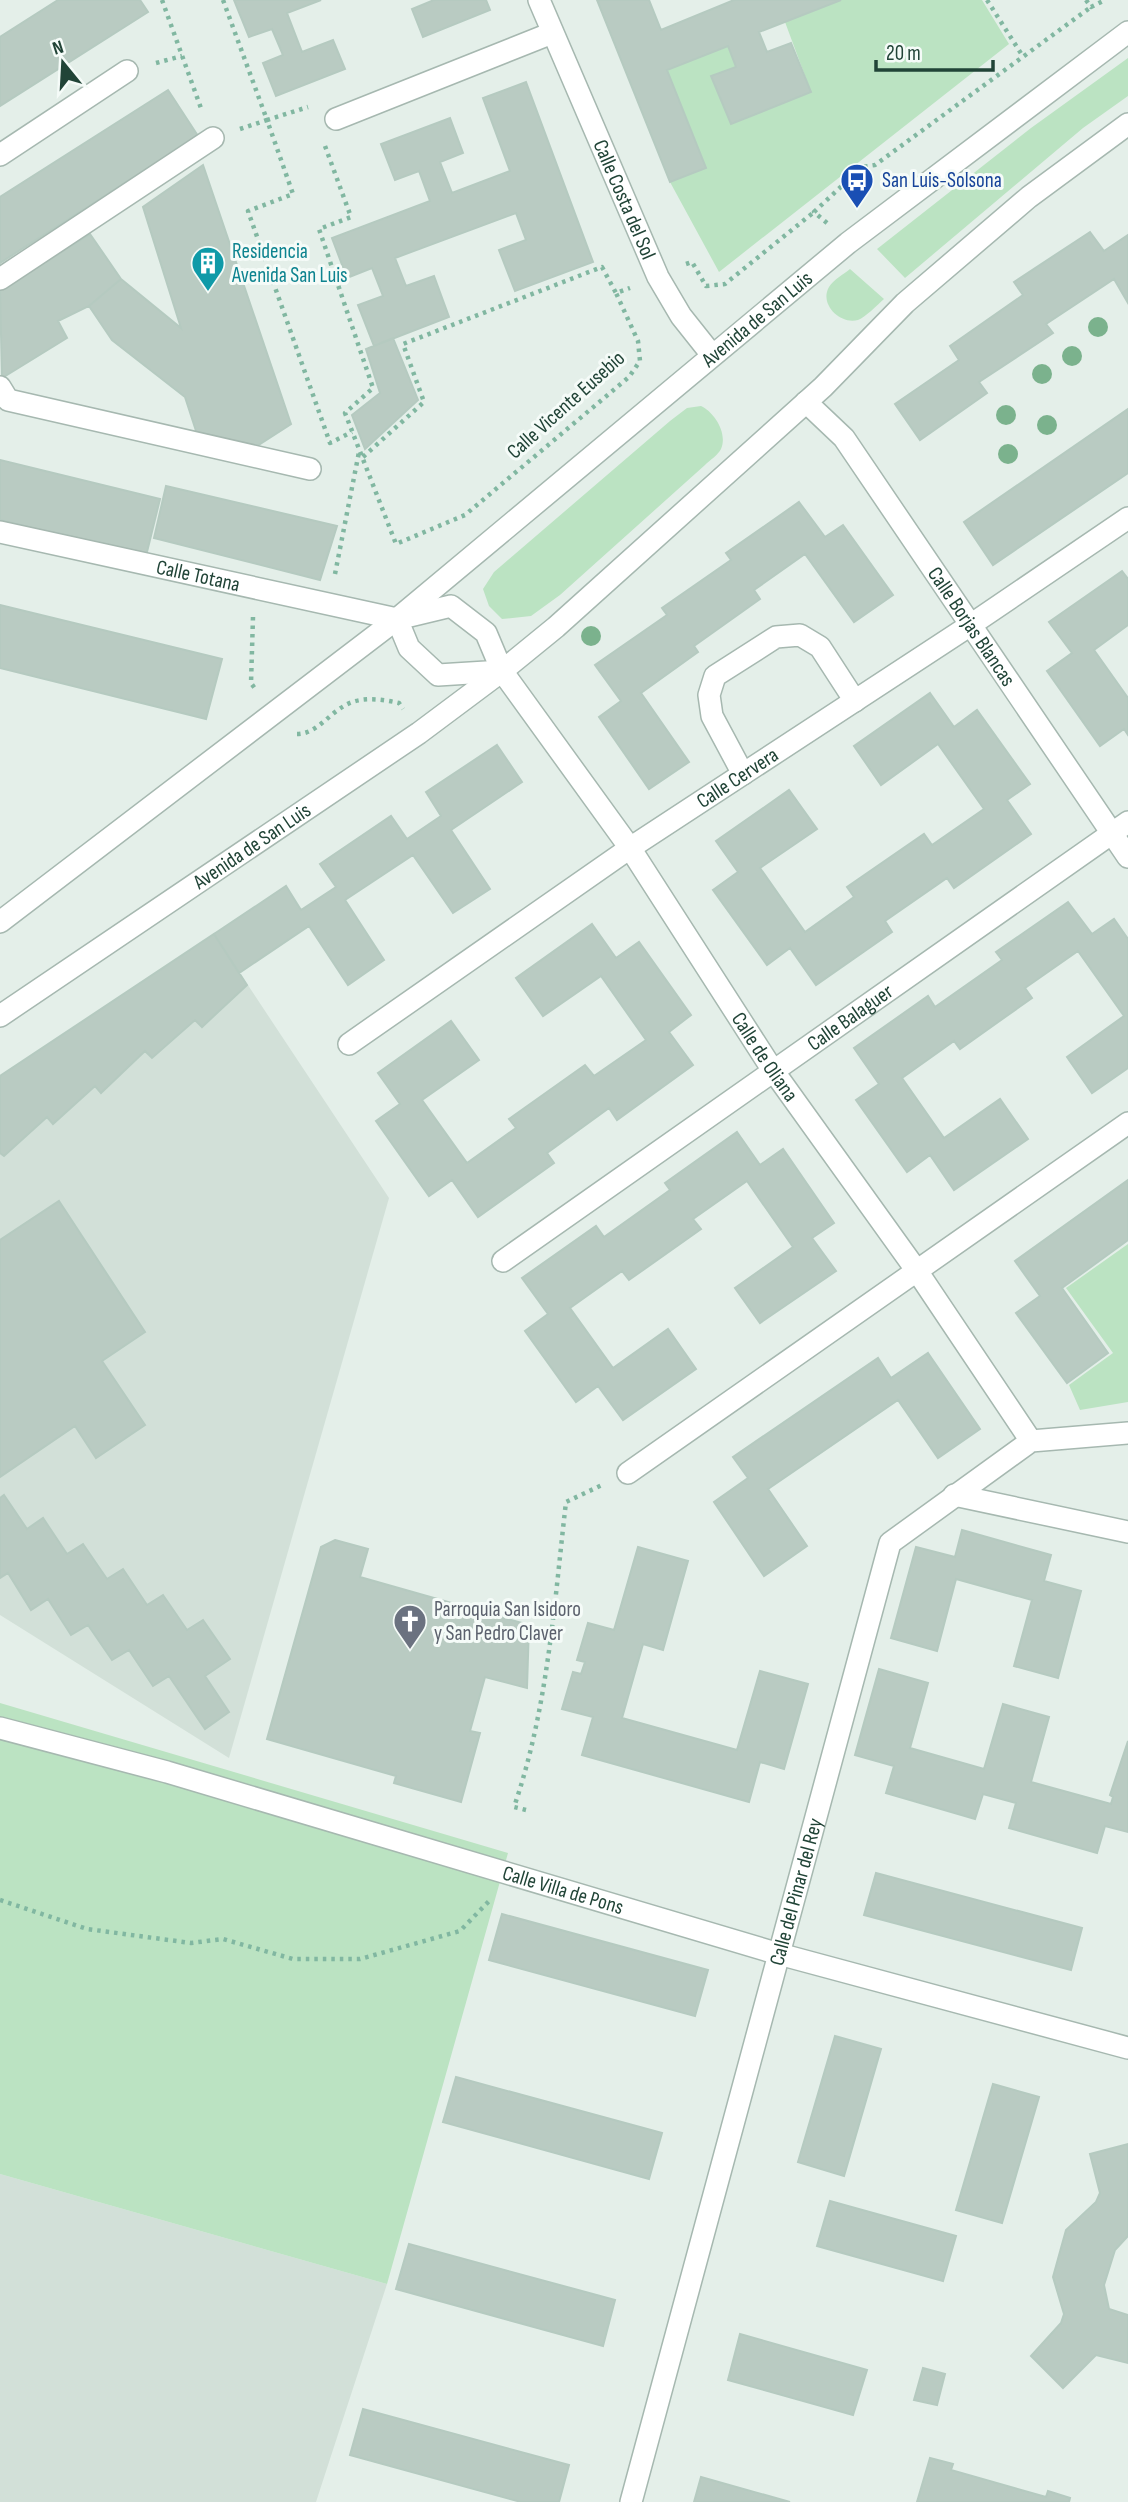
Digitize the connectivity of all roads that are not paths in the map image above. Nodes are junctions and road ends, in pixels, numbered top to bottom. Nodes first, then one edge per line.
1 (538, 0) edge
2 (1128, 32) edge
3 (552, 33) junction
4 (127, 71) dead end
5 (326, 118) road end
6 (1128, 124) edge
7 (213, 138) road end
8 (0, 155) edge
9 (0, 279) edge
10 (712, 355) junction
11 (0, 387) edge
12 (806, 402) junction
13 (310, 469) dead end
14 (1128, 517) edge
15 (0, 532) edge
16 (397, 619) junction
17 (969, 626) junction
18 (502, 671) junction
19 (855, 701) junction
20 (743, 774) junction
21 (1120, 827) edge
22 (630, 848) junction
23 (1128, 857) edge
24 (0, 922) edge
25 (0, 1016) edge
26 (349, 1044) dead end
27 (772, 1069) junction
28 (1128, 1122) edge
29 (503, 1261) dead end
30 (917, 1271) junction
31 (1128, 1433) edge
32 (1031, 1441) junction
33 (628, 1473) road end
34 (954, 1494) junction
35 (1128, 1532) edge
36 (0, 1728) edge
37 (779, 1954) junction
38 (1128, 2048) edge
39 (631, 2502) edge

1 - 3 street, Calle Costa del Sol
2 - 10 street, Avenida de San Luis
3 - 5 street
3 - 10 street, Calle Costa del Sol
4 - 8 street
6 - 12 street, Avenida de San Luis
7 - 9 street
10 - 16 street, Avenida de San Luis
11 - 13 street
12 - 17 street, Calle Borjas Blancas
12 - 18 street, Avenida de San Luis
14 - 17 street, Calle Cervera
15 - 16 street, Calle Totana
16 - 18 street
16 - 18 street, Avenida de San Luis
16 - 24 street, Avenida de San Luis
17 - 19 street, Calle Cervera
17 - 21 street, Calle Borjas Blancas
18 - 22 street, Calle de Oliana
18 - 25 street, Avenida de San Luis
19 - 20 street, Calle Cervera
19 - 20 street
20 - 22 street, Calle Cervera
21 - 23 street, Calle Borjas Blancas
21 - 27 street, Calle Balaguer
22 - 26 street, Calle Cervera
22 - 27 street, Calle de Oliana
27 - 29 street, Calle Balaguer
27 - 30 street, Calle de Oliana
28 - 30 street
30 - 32 street, Calle de Oliana
30 - 33 street
31 - 32 street, Calle del Pinar del Rey
32 - 34 street, Calle del Pinar del Rey
34 - 35 street
34 - 37 street, Calle del Pinar del Rey
36 - 37 street, Calle Villa de Pons
37 - 38 street, Calle Villa de Pons
37 - 39 street, Calle del Pinar del Rey

